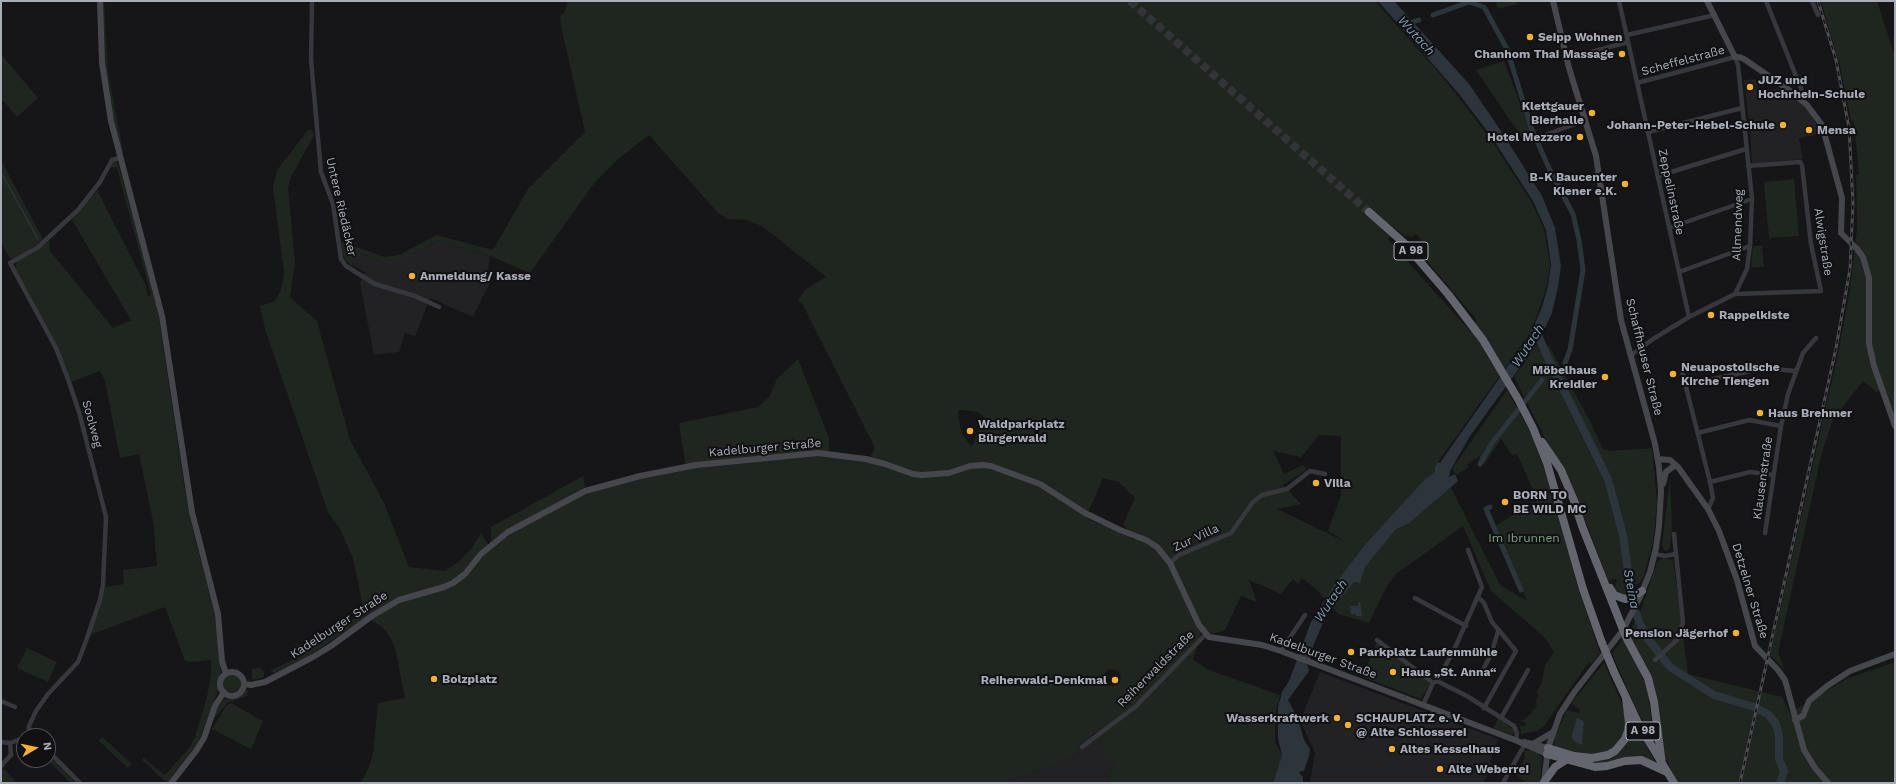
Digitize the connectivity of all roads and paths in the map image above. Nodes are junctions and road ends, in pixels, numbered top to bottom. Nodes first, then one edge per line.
1 (100, 1) edge
2 (312, 1) edge
3 (1553, 1) edge
4 (1619, 1) edge
5 (1707, 1) edge
6 (1766, 1) edge
7 (1812, 1) edge
8 (1818, 15) dead end
9 (1715, 16) junction
10 (1627, 35) junction
11 (1628, 42) junction
12 (1580, 55) dead end
13 (1735, 57) junction
14 (1637, 83) junction
15 (1801, 100) junction
16 (1742, 108) junction
17 (1586, 120) junction
18 (1648, 132) junction
19 (1545, 135) dead end
20 (1746, 149) junction
21 (119, 158) junction
22 (1748, 166) junction
23 (1658, 176) junction
24 (1752, 199) junction
25 (1369, 212) tunnel mouth
26 (1669, 228) junction
27 (1750, 246) junction
28 (1679, 272) junction
29 (1735, 294) junction
30 (439, 307) dead end
31 (1689, 317) junction
32 (1816, 338) dead end
33 (1630, 356) junction
34 (1682, 371) dead end
35 (1795, 371) junction
36 (1686, 385) junction
37 (1781, 426) junction
38 (1895, 426) edge
39 (1532, 428) junction
40 (1698, 434) junction
41 (1658, 459) junction
42 (1676, 466) junction
43 (1659, 468) junction
44 (1325, 474) dead end
45 (1773, 475) junction
46 (1710, 482) junction
47 (1661, 491) junction
48 (1573, 498) junction
49 (1708, 509) junction
50 (1765, 533) dead end
51 (1674, 534) dead end
52 (1468, 550) dead end
53 (1655, 554) junction
54 (1676, 554) junction
55 (1170, 563) junction
56 (1640, 594) junction
57 (1478, 596) junction
58 (1415, 598) dead end
59 (1305, 616) dead end
60 (1466, 626) junction
61 (1623, 630) junction
62 (1498, 631) junction
63 (1206, 634) junction
64 (1377, 640) dead end
65 (1281, 651) junction
66 (1895, 654) edge
67 (1655, 660) dead end
68 (1483, 670) dead end
69 (1528, 670) dead end
70 (226, 674) junction
71 (1435, 682) junction
72 (244, 684) junction
73 (224, 692) junction
74 (1626, 698) junction
75 (1, 701) edge
76 (1423, 705) junction
77 (15, 707) dead end
78 (1484, 708) junction
79 (1500, 718) junction
80 (1795, 720) junction
81 (29, 728) edge
82 (1553, 732) junction
83 (1516, 740) junction
84 (16, 741) edge
85 (1, 742) edge
86 (10, 743) junction
87 (1525, 743) junction
88 (1533, 744) junction
89 (1082, 747) dead end
90 (1548, 751) junction
91 (56, 759) edge
92 (1566, 760) junction
93 (1662, 764) junction
94 (1, 766) edge
95 (1667, 773) junction
96 (1544, 782) edge
97 (80, 783) edge
98 (171, 783) edge
99 (1502, 783) edge
100 (1674, 783) edge
101 (1828, 783) edge

1 - 21 main road
2 - 30 street, Untere Riedäcker
3 - 17 main road, Schaffhauser Straße
4 - 10 street, Zeppelinstraße
5 - 9 main road
6 - 15 street
7 - 8 street
9 - 10 street
9 - 13 main road
10 - 11 street, Zeppelinstraße
11 - 12 street
11 - 14 street, Zeppelinstraße
13 - 14 street, Scheffelstraße
13 - 15 main road
13 - 16 street, Allmendweg
14 - 18 street, Zeppelinstraße
15 - 38 main road
16 - 18 street
16 - 20 street, Allmendweg
17 - 19 street
17 - 33 main road, Schaffhauser Straße
18 - 23 street, Zeppelinstraße
20 - 22 street, Allmendweg
20 - 23 street
21 - 70 main road
21 - 81 street, Soolweg
22 - 24 street, Allmendweg
22 - 29 street, Alwigstraße
23 - 26 street, Zeppelinstraße
24 - 26 street
24 - 27 street, Allmendweg
25 - 39 highway, A 98
26 - 28 street, Zeppelinstraße
27 - 28 street
27 - 29 street, Allmendweg
28 - 31 street, Zeppelinstraße
29 - 31 street
31 - 33 street
32 - 35 street, Klausenstraße
33 - 41 main road, Schaffhauser Straße
34 - 36 street
35 - 36 street
35 - 37 street, Klausenstraße
36 - 40 street
37 - 40 street
37 - 45 street, Klausenstraße
39 - 48 highway
39 - 74 highway, A 98, bridge
40 - 46 street
41 - 42 main road
41 - 43 main road, Schaffhauser Straße
42 - 43 main road
42 - 47 main road
42 - 49 main road, Detzelner Straße
43 - 47 main road, Schaffhauser Straße
44 - 55 street, Zur Villa
45 - 46 street
45 - 50 street, Klausenstraße
46 - 49 street
47 - 53 main road, Schaffhauser Straße
48 - 56 highway
48 - 61 highway
49 - 80 main road, Detzelner Straße
51 - 54 street
52 - 57 street
53 - 54 street
53 - 56 main road, Schaffhauser Straße
54 - 67 street
55 - 63 main road, Kadelburger Straße
55 - 72 main road, Kadelburger Straße
56 - 61 main road, Schaffhauser Straße
57 - 60 street
57 - 62 street
58 - 60 street
59 - 65 street
60 - 71 street
61 - 82 main road, Schaffhauser Straße
61 - 93 highway
62 - 68 street
62 - 78 street
63 - 65 main road, Kadelburger Straße
63 - 89 street, Reiherwaldstraße
64 - 71 street
65 - 76 main road, Kadelburger Straße
66 - 80 main road
69 - 79 street
70 - 72 main road
70 - 73 main road
71 - 76 street
71 - 78 street
72 - 73 main road
73 - 98 main road
74 - 90 highway
74 - 93 highway, A 98
75 - 77 street
76 - 83 main road, Kadelburger Straße
78 - 79 street
79 - 83 street
80 - 101 main road, Detzelner Straße
82 - 88 main road
82 - 90 main road, Schaffhauser Straße
83 - 87 main road, Kadelburger Straße
84 - 86 street
85 - 86 street
86 - 94 street
87 - 88 main road, Kadelburger Straße
87 - 90 main road, Kadelburger Straße
87 - 99 street
88 - 90 main road, Kadelburger Straße
90 - 92 highway
90 - 96 main road, Schaffhauser Straße
91 - 97 street
92 - 95 highway
92 - 96 highway
93 - 95 highway, A 98
95 - 100 highway, A 98

